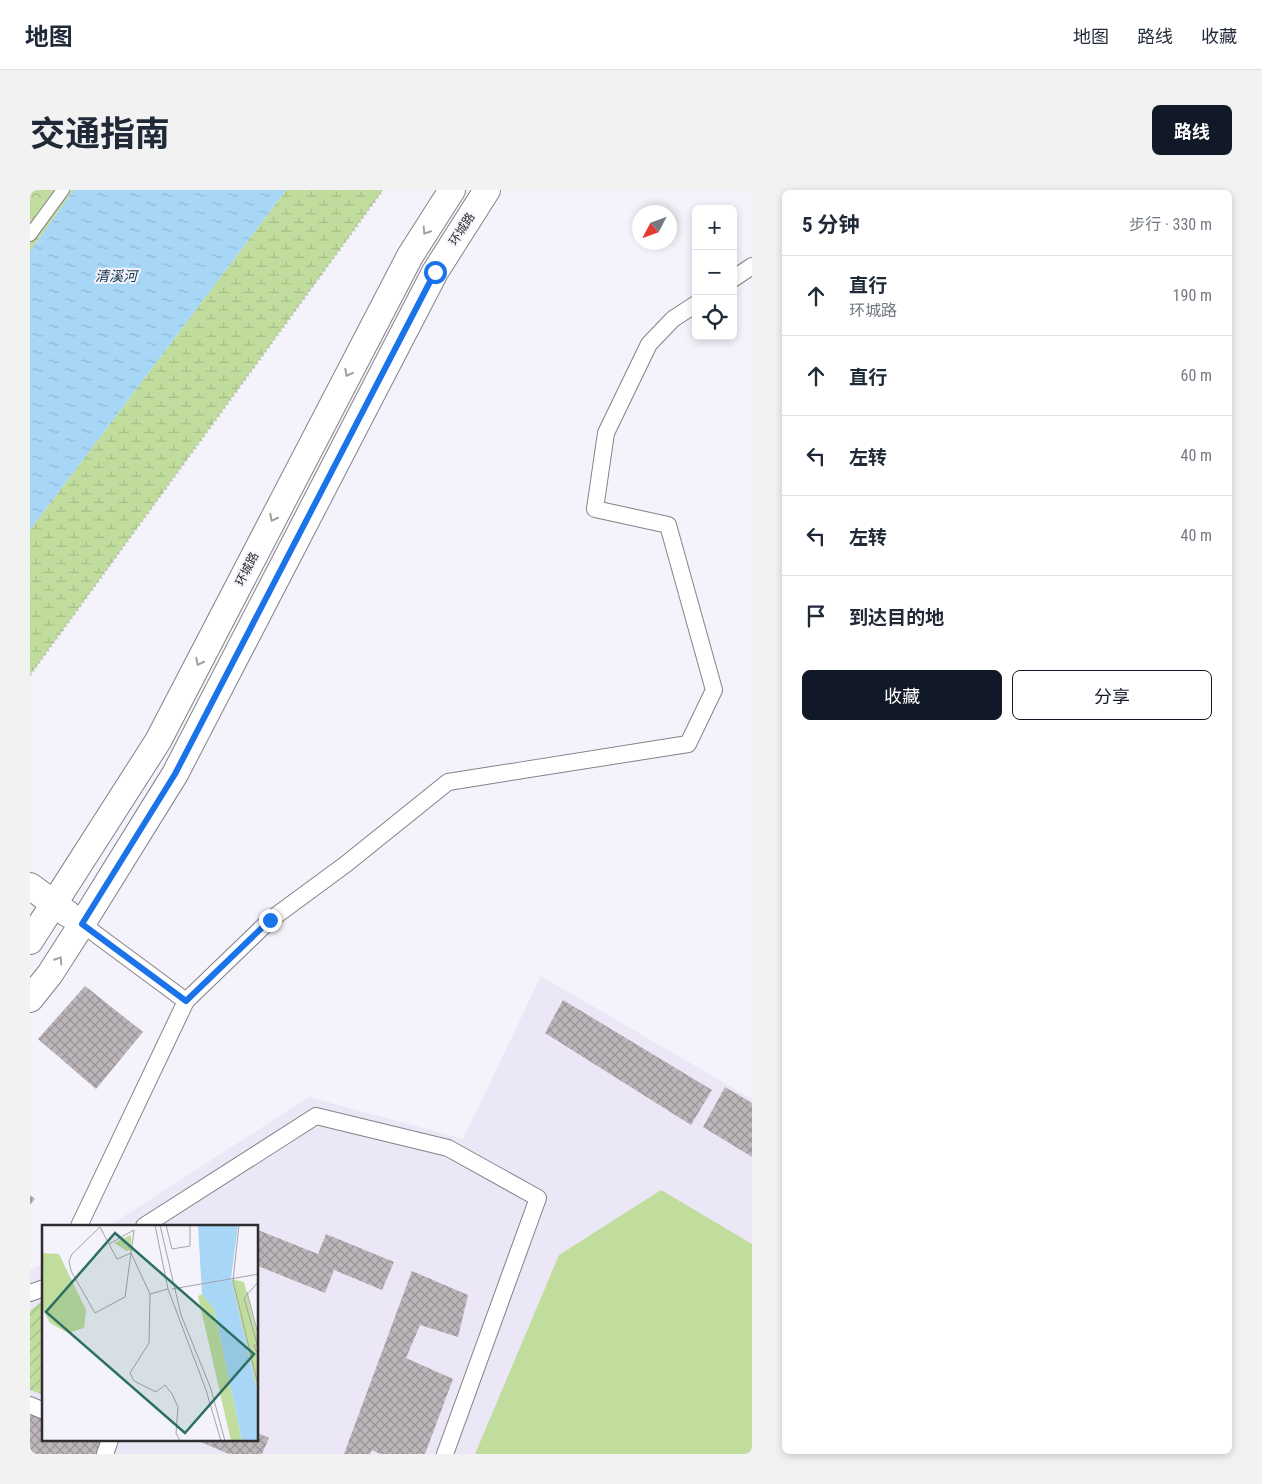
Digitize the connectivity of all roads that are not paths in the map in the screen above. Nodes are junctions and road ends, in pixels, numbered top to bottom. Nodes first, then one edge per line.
1 (63, 190) edge
2 (452, 190) edge
3 (487, 190) edge
4 (30, 235) edge
5 (752, 266) edge
6 (737, 276) edge
7 (692, 307) edge
8 (30, 886) edge
9 (55, 904) junction
10 (82, 924) junction
11 (30, 941) edge
12 (30, 999) edge
13 (186, 1001) junction
14 (79, 1225) edge
15 (146, 1225) edge
16 (42, 1289) edge
17 (30, 1293) edge
18 (30, 1405) edge
19 (42, 1410) edge
20 (109, 1442) edge
21 (105, 1454) edge
22 (445, 1454) edge

1 - 4 street
2 -> 9 main road, 环城路
3 - 10 main road, 环城路
5 - 6 street
7 - 13 street
8 - 9 main road
9 - 10 main road
9 - 11 main road, 环城路
12 -> 10 main road, 环城路
10 - 13 street
13 - 14 street
15 - 22 street
16 - 17 street
18 - 19 street
20 - 21 street

